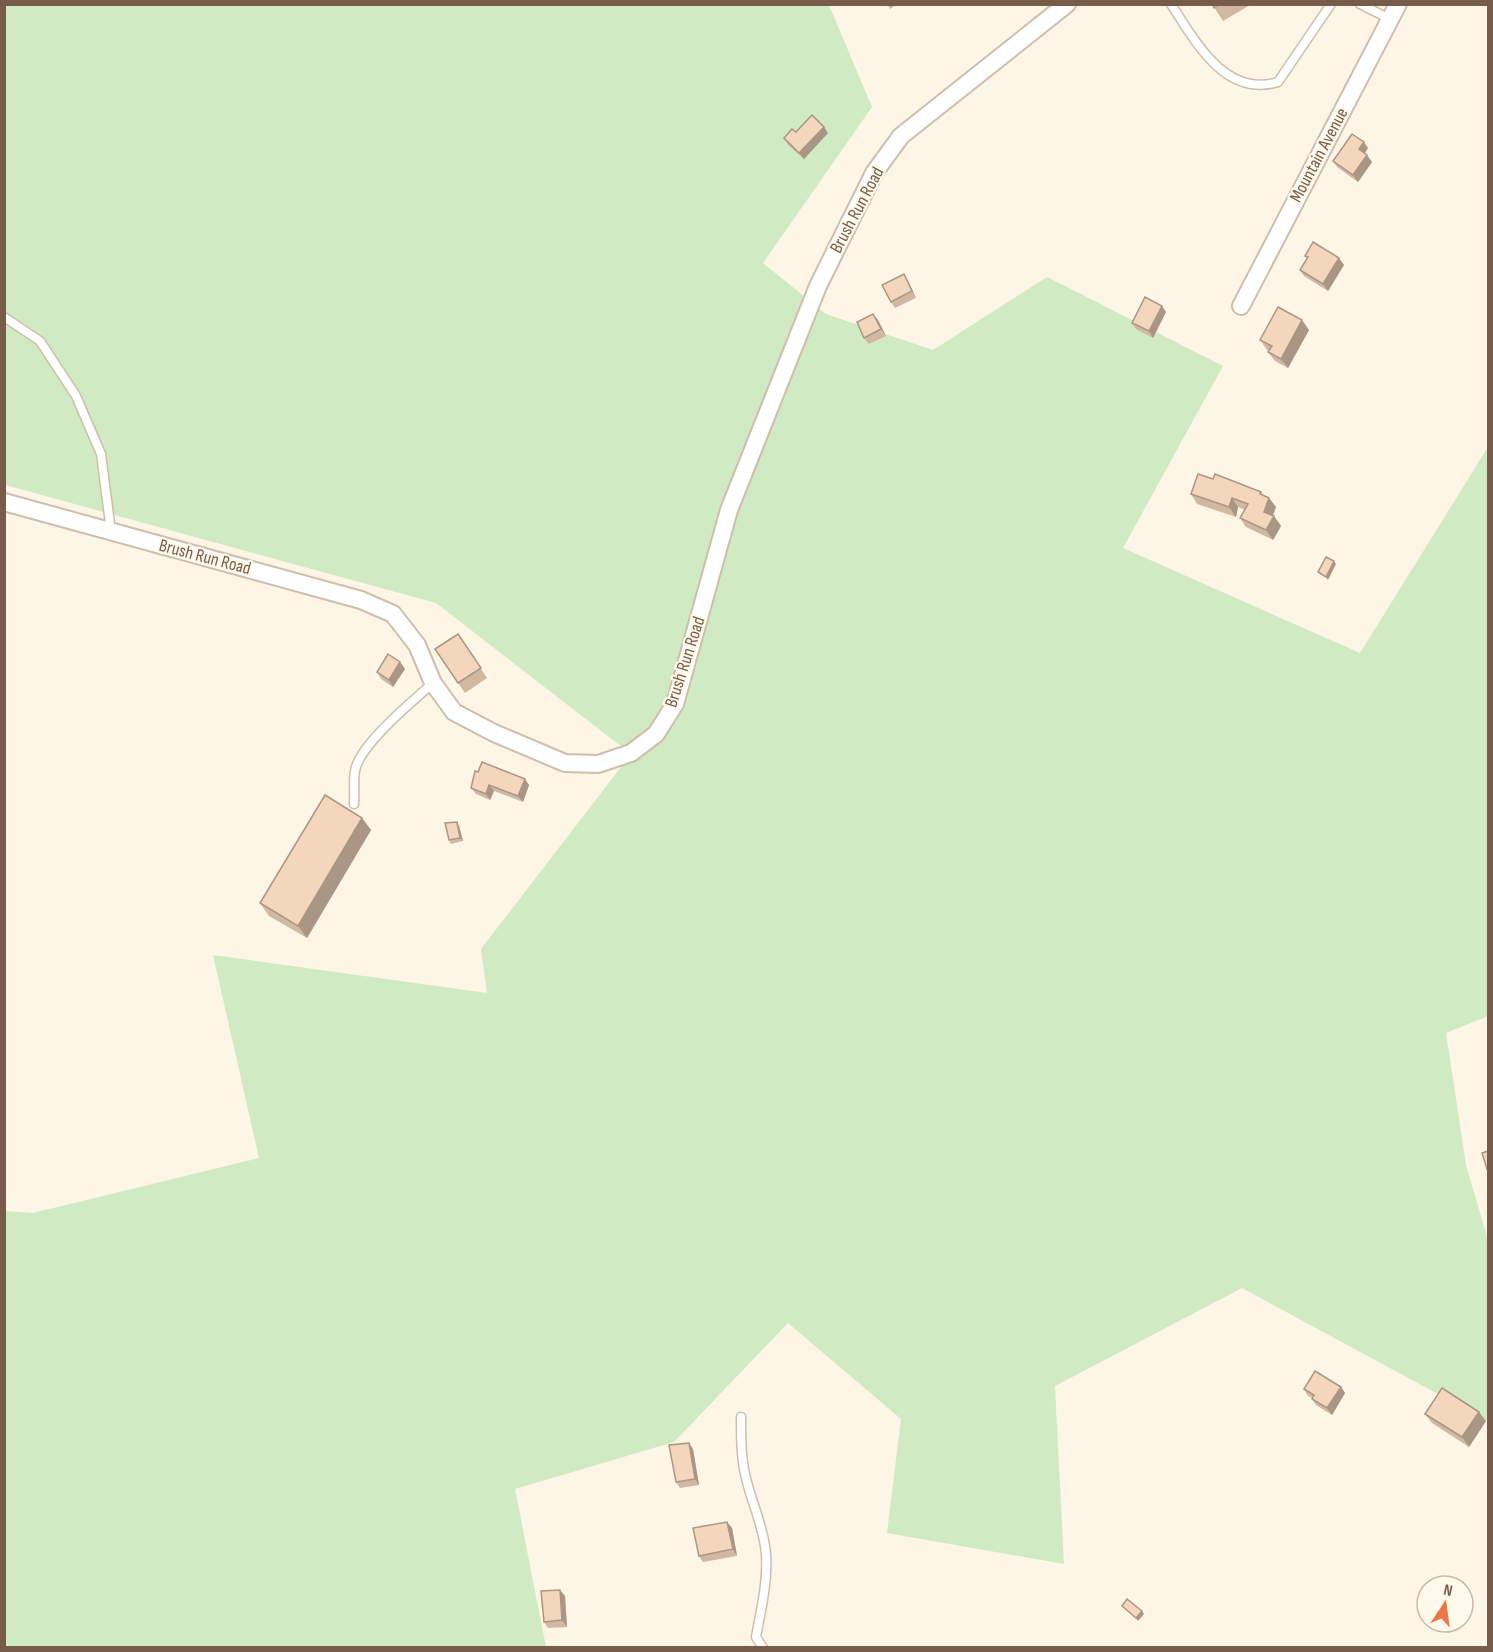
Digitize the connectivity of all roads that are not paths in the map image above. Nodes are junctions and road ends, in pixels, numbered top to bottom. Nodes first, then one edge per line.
1 (1067, 4) edge
2 (1171, 4) edge
3 (1331, 4) edge
4 (1360, 4) edge
5 (1394, 12) edge
6 (1241, 306) dead end
7 (4, 317) edge
8 (4, 502) edge
9 (111, 531) junction
10 (433, 683) junction
11 (354, 804) dead end
12 (741, 1417) dead end
13 (762, 1647) edge

1 - 10 street, Brush Run Road
2 - 3 lane
4 - 5 lane
5 - 6 street, Mountain Avenue
7 - 9 lane
8 - 9 street, Brush Run Road
9 - 10 street, Brush Run Road
10 - 11 lane
12 - 13 lane

